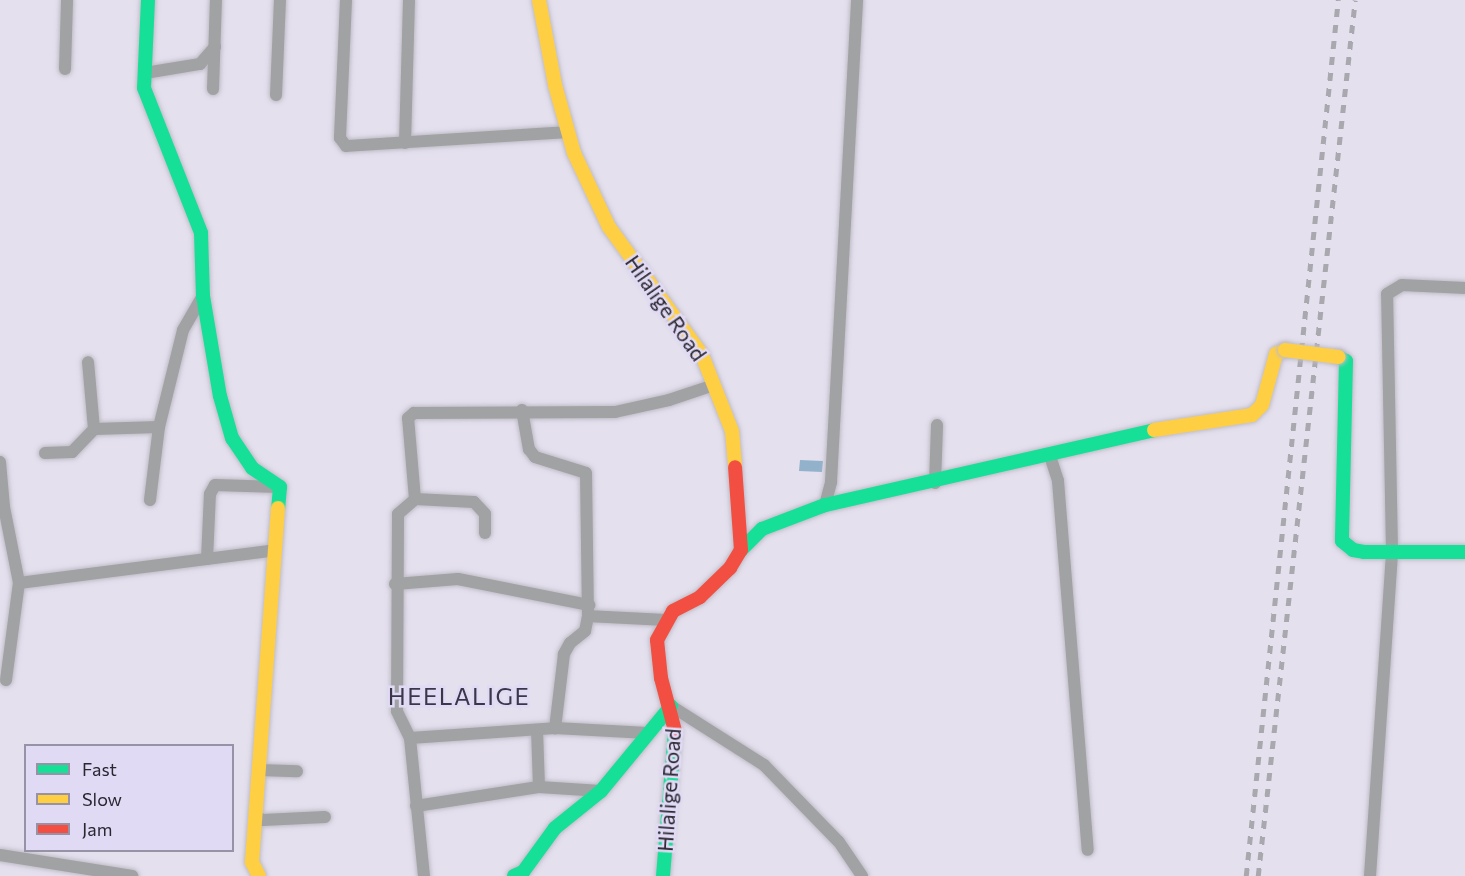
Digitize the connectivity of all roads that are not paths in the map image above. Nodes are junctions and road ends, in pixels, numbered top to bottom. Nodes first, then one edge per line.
1 (67, 0) edge
2 (148, 0) edge
3 (216, 0) edge
4 (280, 0) edge
5 (346, 0) edge
6 (409, 0) edge
7 (539, 0) edge
8 (857, 0) edge
9 (214, 46) junction
10 (65, 69) dead end
11 (145, 74) junction
12 (213, 89) dead end
13 (276, 95) dead end
14 (567, 132) junction
15 (405, 143) junction
16 (1465, 288) edge
17 (203, 296) junction
18 (88, 362) dead end
19 (714, 385) junction
20 (522, 410) junction
21 (937, 425) dead end
22 (159, 428) junction
23 (94, 429) junction
24 (45, 453) dead end
25 (1050, 456) junction
26 (0, 462) edge
27 (935, 483) junction
28 (280, 487) junction
29 (415, 498) junction
30 (150, 500) dead end
31 (825, 505) junction
32 (485, 533) dead end
33 (275, 550) junction
34 (741, 550) junction
35 (1392, 550) junction
36 (1465, 552) edge
37 (207, 559) junction
38 (19, 583) junction
39 (395, 584) junction
40 (588, 611) junction
41 (665, 620) junction
42 (6, 680) dead end
43 (670, 706) junction
44 (555, 728) junction
45 (537, 731) junction
46 (648, 733) junction
47 (410, 738) junction
48 (259, 770) junction
49 (297, 771) dead end
50 (539, 787) junction
51 (601, 791) junction
52 (416, 806) junction
53 (255, 816) junction
54 (325, 817) dead end
55 (1088, 850) dead end
56 (0, 855) edge
57 (42, 856) edge
58 (132, 876) edge
59 (259, 876) edge
60 (424, 876) edge
61 (514, 876) edge
62 (663, 876) edge
63 (862, 876) edge
64 (1370, 876) edge

1 - 10 street
2 - 11 street
3 - 9 street
4 - 13 street
5 - 15 street
6 - 15 street
7 - 14 street, Hilalige Road
8 - 31 street
9 - 11 street
9 - 12 street
11 - 17 street
14 - 15 street
14 - 19 street, Hilalige Road
16 - 35 street
17 - 22 street
17 - 28 street
18 - 23 street
19 - 20 street
19 - 34 street, Hilalige Road
20 - 29 street
20 - 40 street
21 - 27 street
22 - 23 street
22 - 30 street
23 - 24 street
25 - 27 street
25 - 35 street, bridge
25 - 55 street
26 - 38 street
27 - 31 street
28 - 33 street
28 - 37 street
29 - 32 street
29 - 39 street
31 - 34 street
33 - 37 street
33 - 48 street
34 - 41 street
35 - 36 street
35 - 64 street
37 - 38 street
38 - 42 street
39 - 40 street
39 - 47 street
40 - 41 street
40 - 44 street
41 - 43 street, Hilalige Road
43 - 46 street
43 - 62 street, Hilalige Road
43 - 63 street
44 - 45 street
44 - 46 street
45 - 47 street
45 - 50 street
46 - 51 street
47 - 52 street
48 - 49 street
48 - 53 street
50 - 51 street
50 - 52 street
51 - 61 street
52 - 60 street
53 - 54 street
53 - 59 street
56 - 57 street
57 - 58 street

